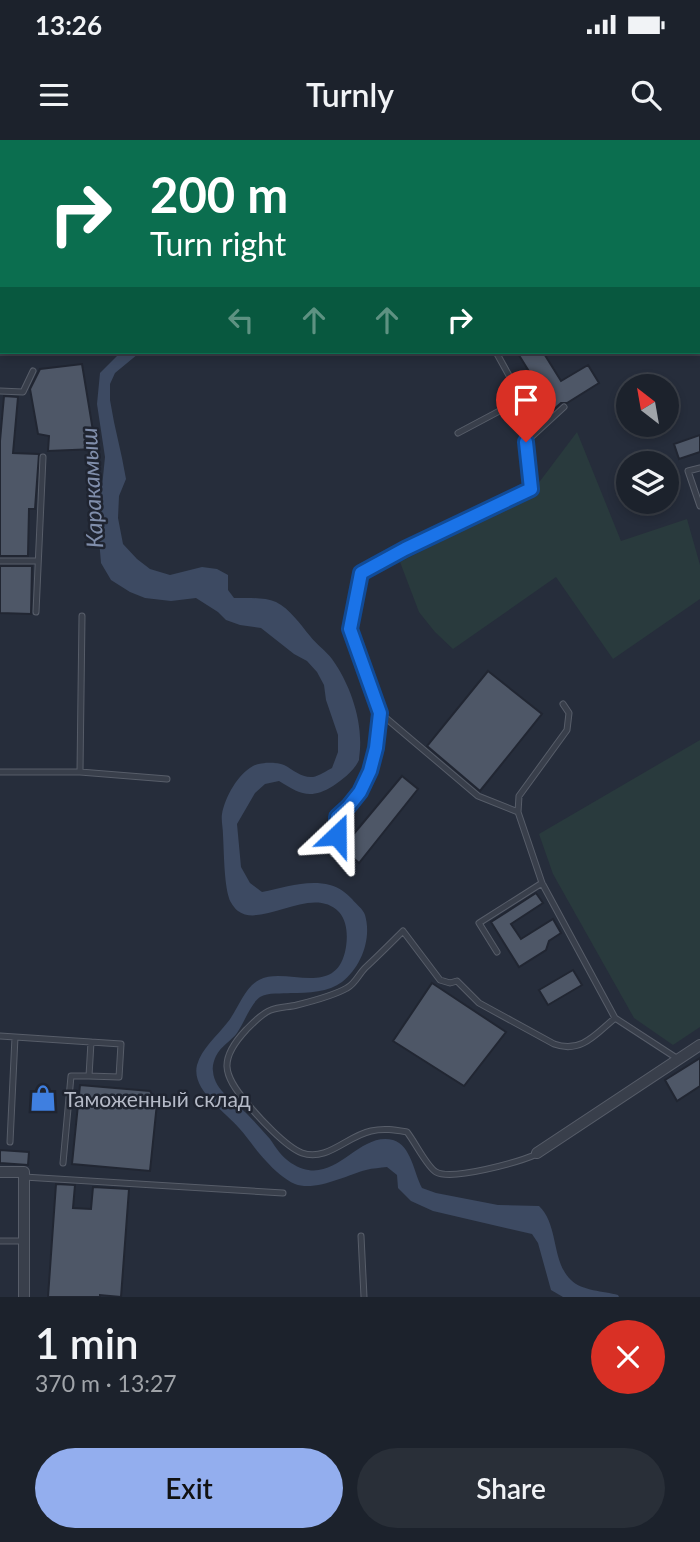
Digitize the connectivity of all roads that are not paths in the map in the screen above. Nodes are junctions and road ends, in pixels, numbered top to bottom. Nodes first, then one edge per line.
1 (497, 354) edge
2 (33, 371) dead end
3 (0, 391) edge
4 (564, 407) dead end
5 (458, 433) dead end
6 (43, 457) dead end
7 (700, 468) edge
8 (700, 506) edge
9 (0, 561) edge
10 (38, 561) junction
11 (36, 612) dead end
12 (82, 616) dead end
13 (563, 704) dead end
14 (380, 713) junction
15 (0, 772) edge
16 (80, 772) junction
17 (167, 779) dead end
18 (518, 813) junction
19 (333, 855) dead end
20 (542, 883) junction
21 (497, 952) dead end
22 (615, 1018) junction
23 (0, 1036) edge
24 (15, 1037) junction
25 (91, 1042) junction
26 (700, 1045) edge
27 (678, 1059) junction
28 (89, 1076) junction
29 (10, 1142) dead end
30 (537, 1153) joint
31 (63, 1163) dead end
32 (0, 1172) edge
33 (24, 1177) junction
34 (282, 1193) dead end
35 (361, 1236) dead end
36 (0, 1241) edge
37 (24, 1241) junction
38 (24, 1297) edge
39 (364, 1297) edge

1 - 5 lane
2 - 3 lane
4 - 14 lane
6 - 10 lane
7 - 8 lane
9 - 10 lane
10 - 11 lane
12 - 16 lane
13 - 18 lane
14 - 18 lane
14 - 19 lane
15 - 16 lane
16 - 17 lane
18 - 20 lane
20 - 21 lane
20 - 22 lane
22 - 27 lane
22 - 30 lane
23 - 24 lane
24 - 25 lane
24 - 29 lane
25 - 28 lane
25 - 28 lane
26 - 27 street
27 - 30 street
28 - 31 lane
32 - 33 street
33 - 34 lane
33 - 37 street
35 - 39 lane
36 - 37 lane
37 - 38 street

